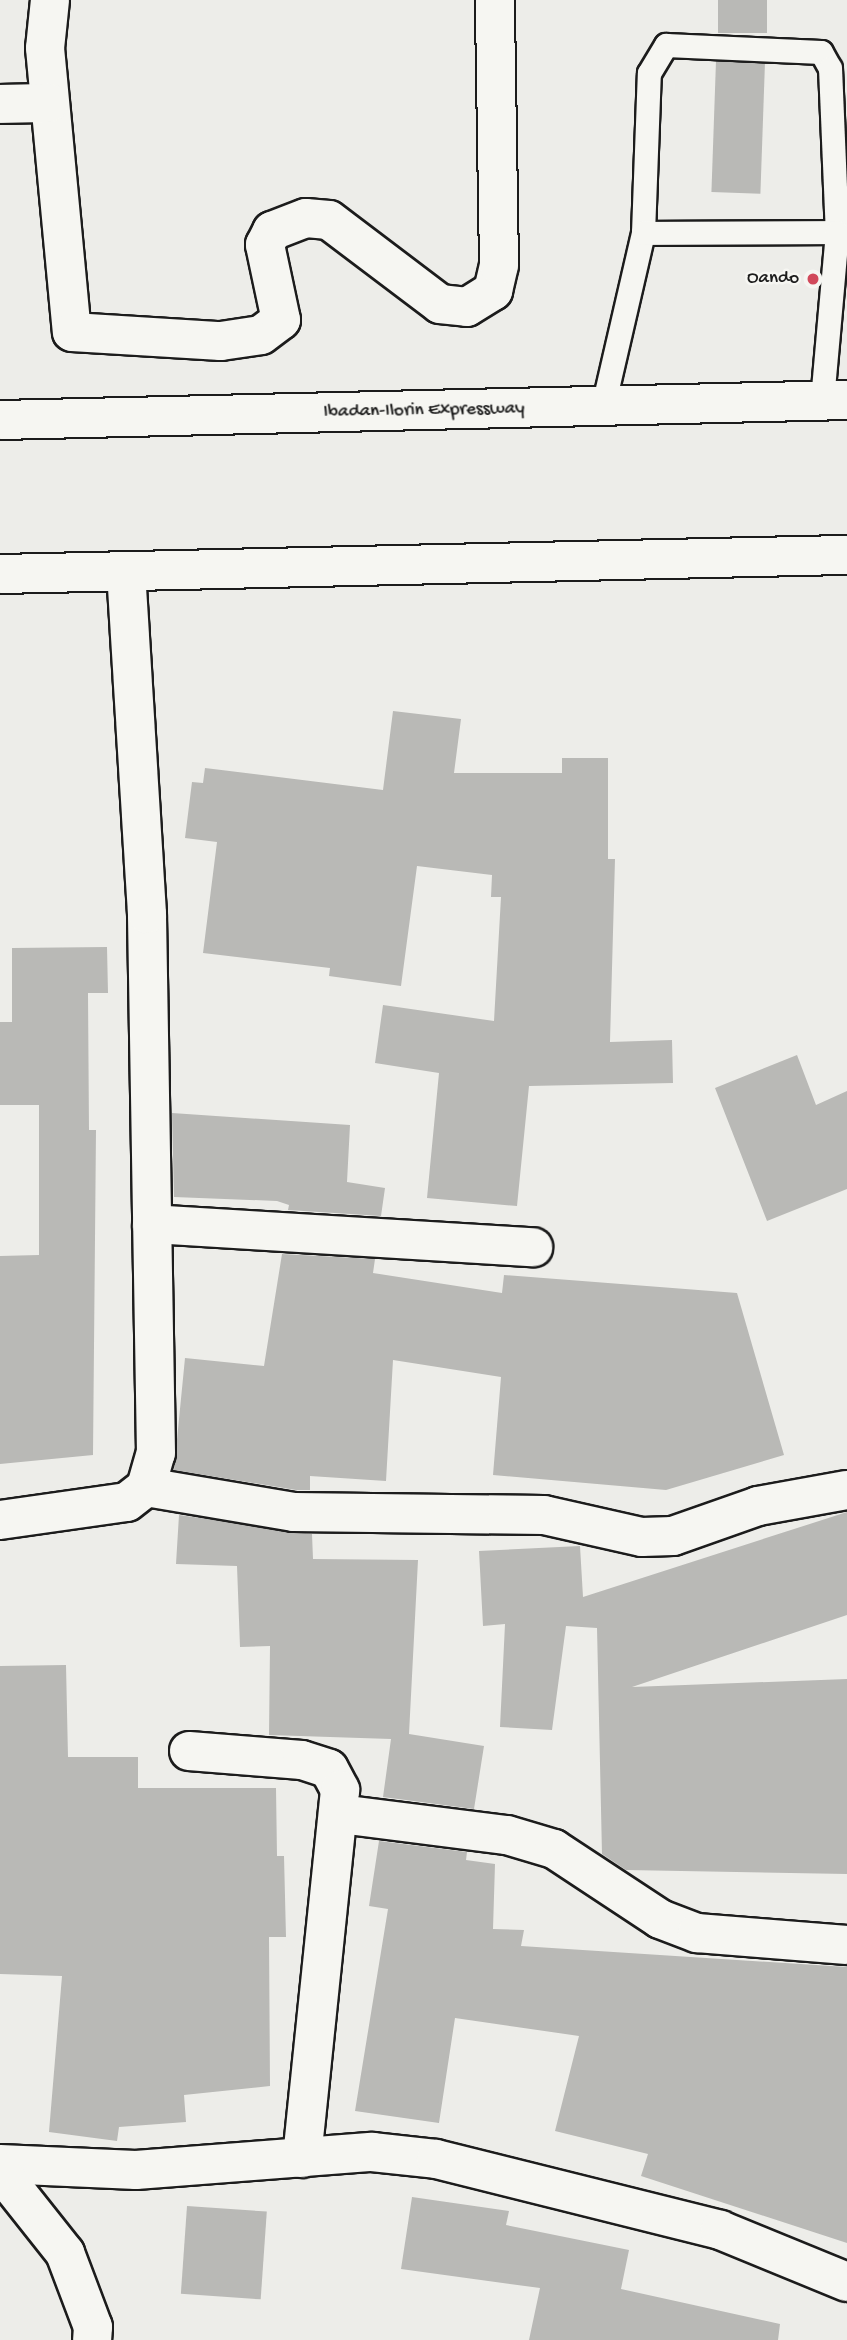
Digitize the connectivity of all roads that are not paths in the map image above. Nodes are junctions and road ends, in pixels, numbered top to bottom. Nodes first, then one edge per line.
1 (50, 0) edge
2 (495, 0) edge
3 (49, 103) junction
4 (0, 104) edge
5 (836, 232) junction
6 (643, 233) junction
7 (834, 400) edge
8 (603, 406) junction
9 (0, 420) edge
10 (847, 555) edge
11 (126, 572) junction
12 (0, 574) edge
13 (152, 1224) junction
14 (533, 1247) dead end
15 (146, 1487) junction
16 (847, 1490) edge
17 (0, 1520) edge
18 (189, 1751) dead end
19 (340, 1814) junction
20 (847, 1945) edge
21 (302, 2158) junction
22 (0, 2165) edge
23 (0, 2171) edge
24 (847, 2282) edge
25 (92, 2340) edge

1 - 3 main road
2 - 3 main road
3 - 4 main road
5 - 6 lane
5 - 6 lane
5 - 7 lane
6 - 8 lane
7 - 8 main road, Ibadan-Ilorin Expressway
8 - 9 main road, Ibadan-Ilorin Expressway
10 - 11 main road
11 - 12 main road
11 - 13 main road
13 - 14 main road
13 - 15 main road
15 - 16 main road
15 - 17 main road
18 - 19 main road
19 - 20 main road
19 - 21 main road
21 - 22 main road
21 - 24 main road
23 - 25 main road

